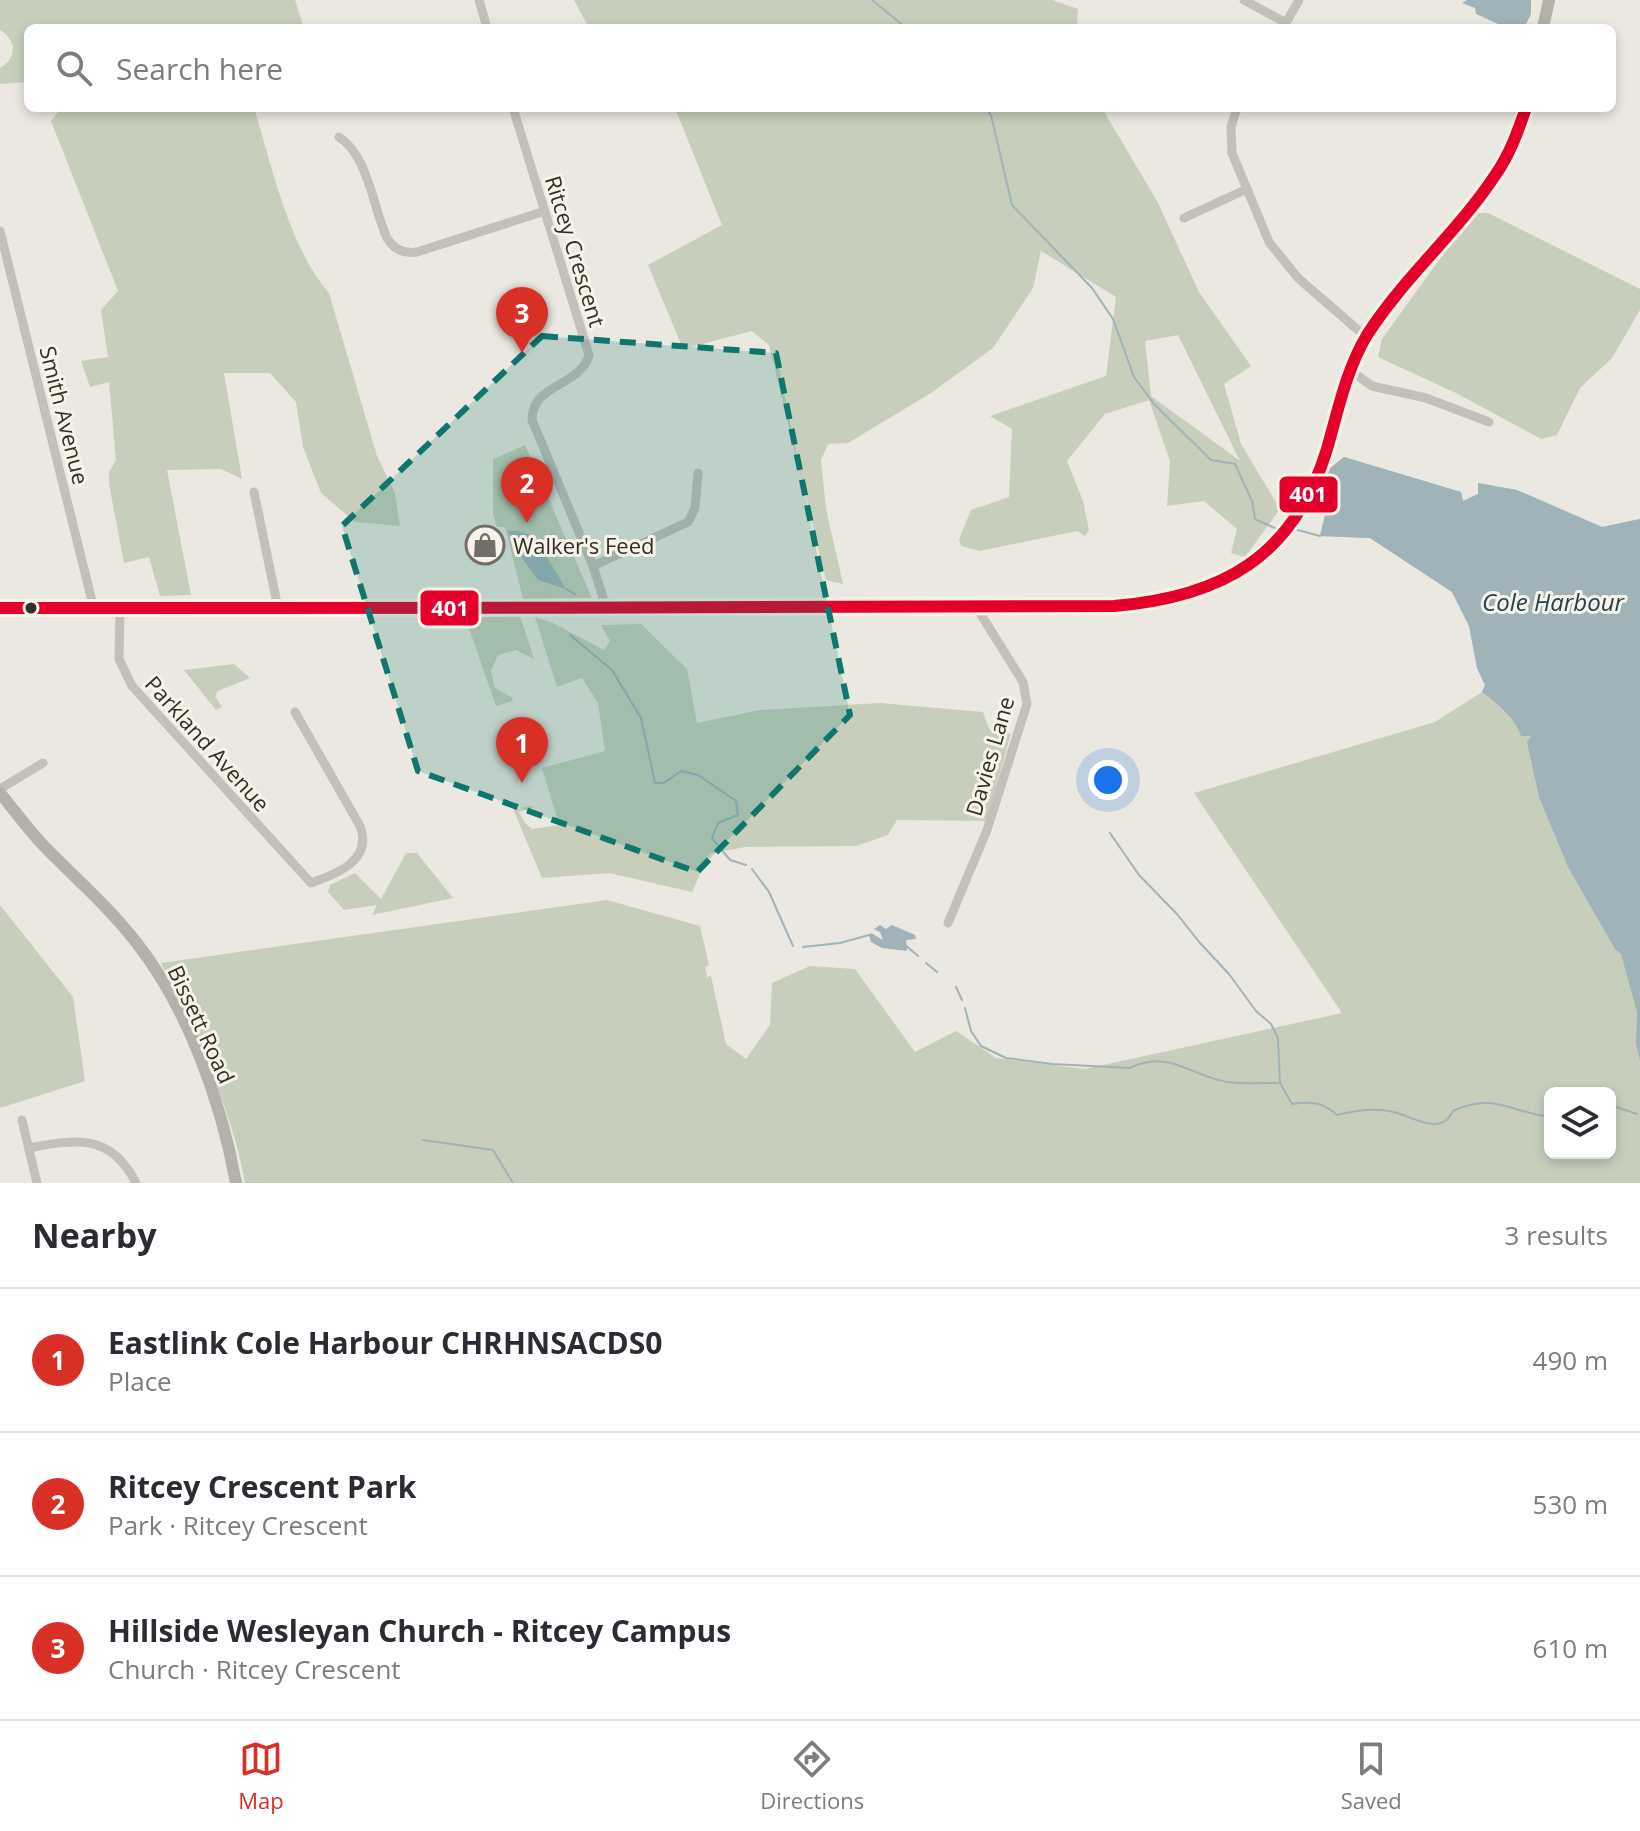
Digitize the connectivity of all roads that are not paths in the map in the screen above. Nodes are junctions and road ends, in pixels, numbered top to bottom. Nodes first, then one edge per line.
1 (479, 0) edge
2 (1244, 0) edge
3 (1299, 0) edge
4 (1549, 0) edge
5 (486, 24) edge
6 (1282, 24) edge
7 (1285, 24) edge
8 (1544, 24) edge
9 (514, 112) edge
10 (1236, 112) edge
11 (1525, 112) edge
12 (339, 137) dead end
13 (1247, 189) junction
14 (545, 211) junction
15 (1184, 218) dead end
16 (0, 231) edge
17 (1366, 337) junction
18 (1351, 371) junction
19 (1489, 422) dead end
20 (698, 473) dead end
21 (254, 492) dead end
22 (593, 566) junction
23 (975, 605) junction
24 (601, 606) junction
25 (0, 608) edge
26 (278, 608) junction
27 (94, 609) junction
28 (120, 609) junction
29 (295, 712) dead end
30 (43, 763) dead end
31 (0, 791) edge
32 (948, 923) dead end
33 (22, 1120) dead end
34 (29, 1148) junction
35 (37, 1183) edge
36 (136, 1183) edge
37 (236, 1183) edge

1 - 5 street
2 - 6 street
3 - 7 street
4 - 8 main road
9 - 14 street, Ritcey Crescent
10 - 13 street
11 - 17 main road
12 - 14 street
13 - 15 street
13 - 17 street
14 - 22 street, Ritcey Crescent
16 - 27 street, Smith Avenue
17 - 18 main road
18 - 19 street
18 - 23 main road
20 - 22 street
21 - 26 street
22 - 24 street, Ritcey Crescent
23 - 24 main road
23 - 32 street, Davies Lane
24 - 26 main road
25 - 27 main road
26 - 28 main road
27 - 28 main road
28 - 29 street, Parkland Avenue
30 - 31 street
31 - 37 main road, Bissett Road
33 - 34 street
34 - 35 street
34 - 36 street

